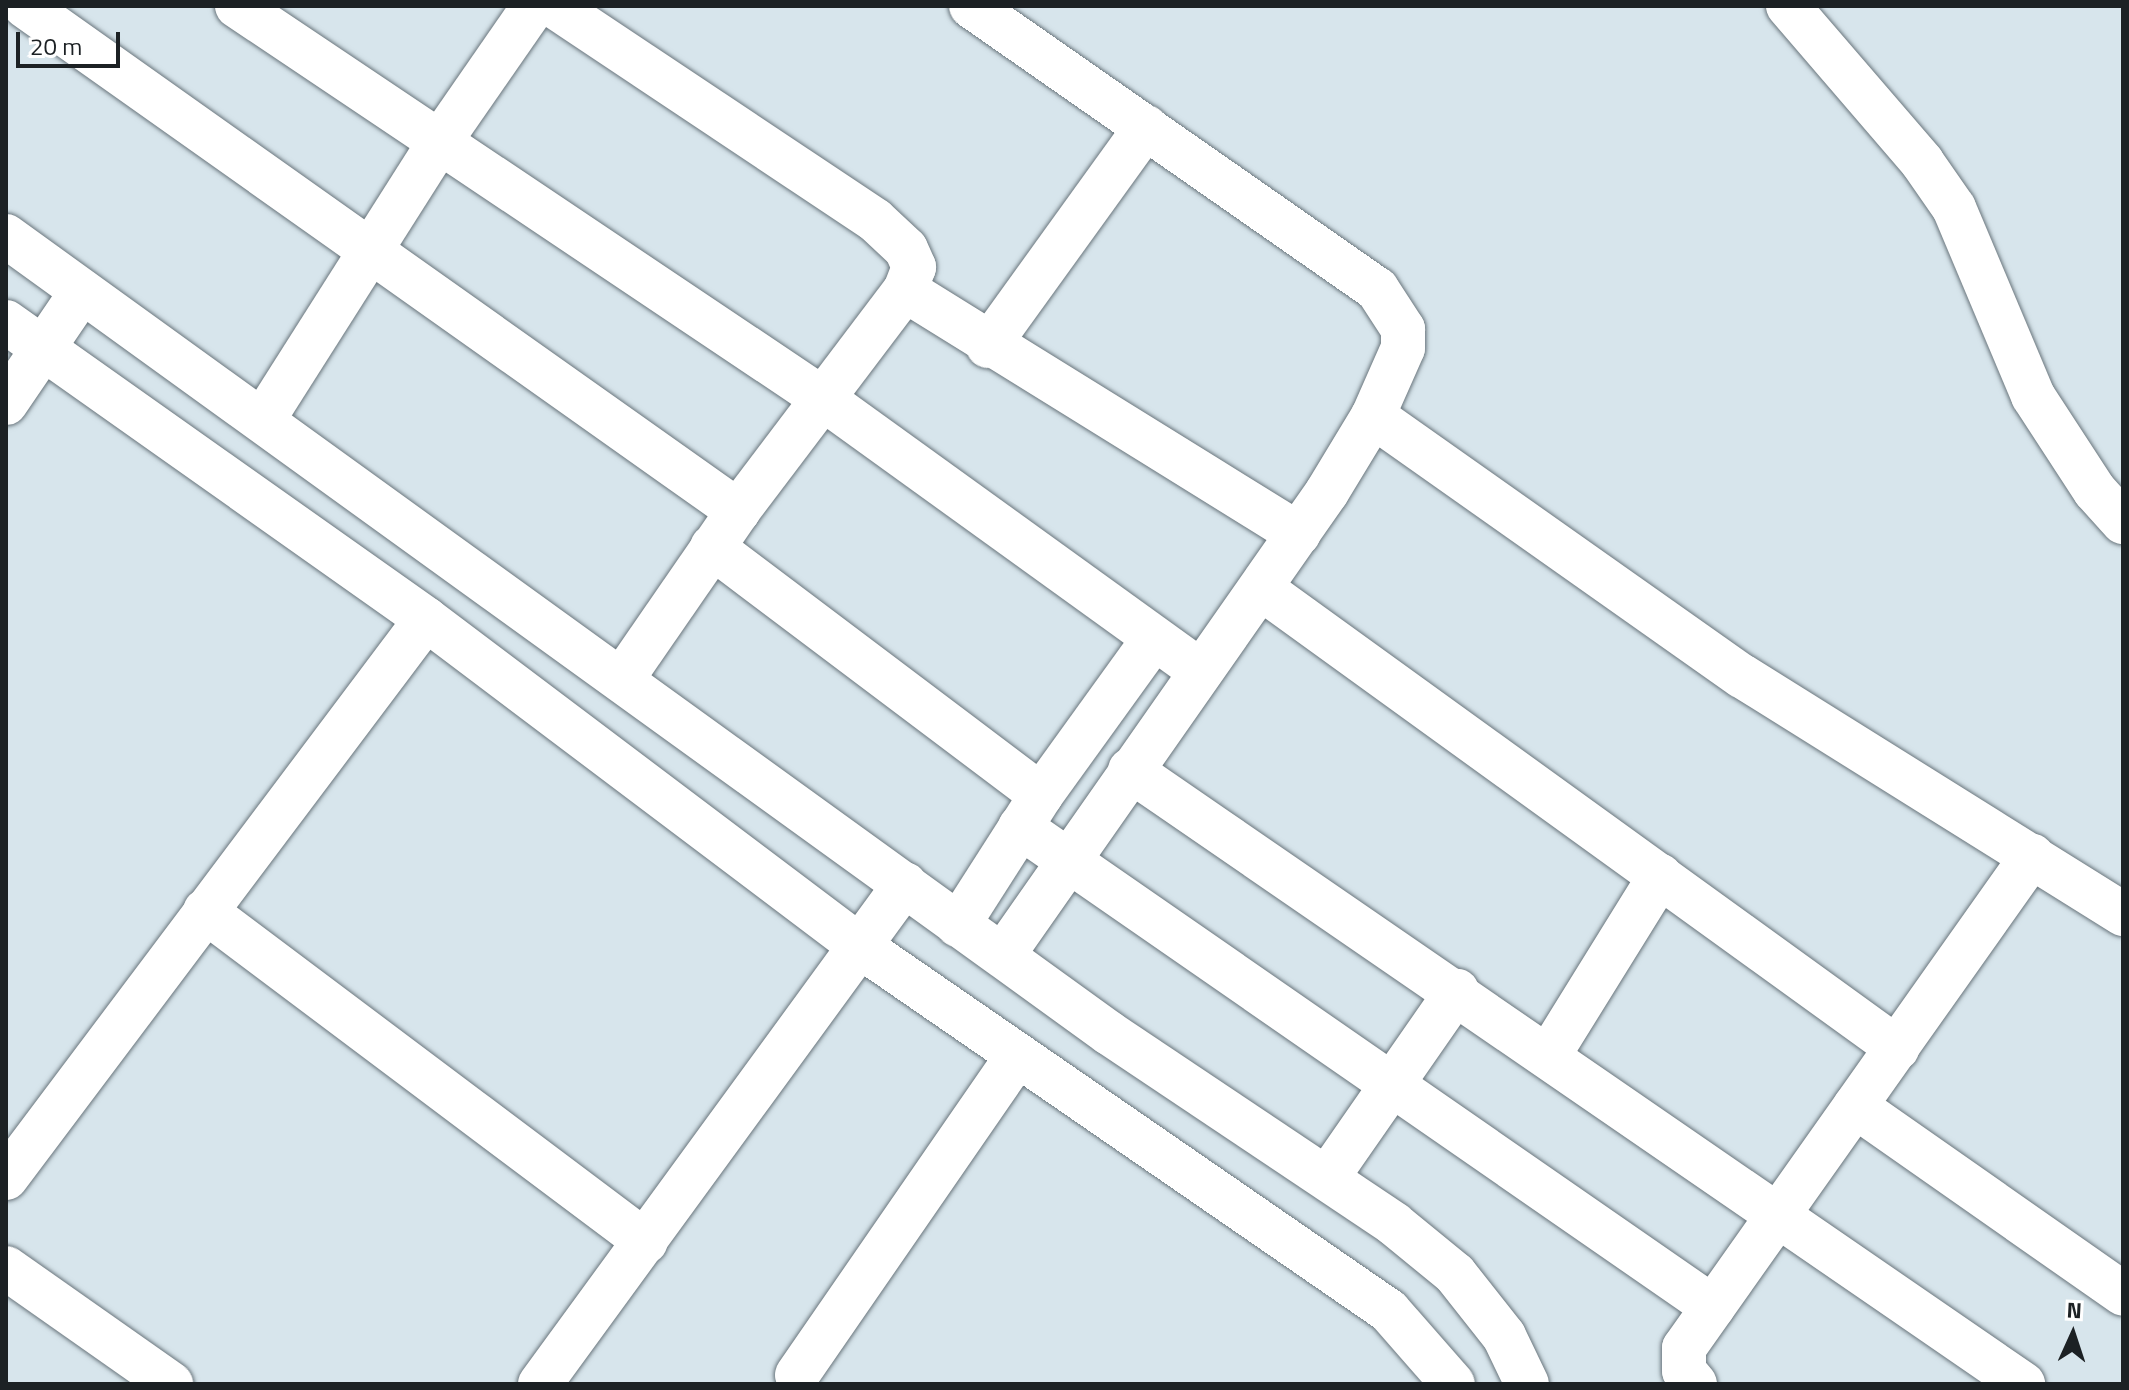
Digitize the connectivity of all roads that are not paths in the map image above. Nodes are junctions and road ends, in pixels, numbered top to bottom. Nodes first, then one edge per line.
1 (25, 6) edge
2 (237, 6) edge
3 (534, 6) edge
4 (554, 6) edge
5 (971, 6) edge
6 (1788, 6) edge
7 (1146, 127) junction
8 (439, 143) junction
9 (6, 236) edge
10 (370, 253) junction
11 (905, 290) junction
12 (82, 291) junction
13 (6, 322) edge
14 (988, 346) junction
15 (43, 349) junction
16 (822, 398) junction
17 (6, 403) edge
18 (1373, 416) junction
19 (263, 420) junction
20 (738, 511) junction
21 (2123, 522) edge
22 (1298, 534) junction
23 (712, 547) junction
24 (1262, 589) junction
25 (426, 619) junction
26 (1152, 641) junction
27 (1201, 671) junction
28 (623, 678) junction
29 (1130, 770) junction
30 (1031, 811) junction
31 (2032, 856) junction
32 (1067, 860) junction
33 (1660, 876) junction
34 (905, 884) junction
35 (205, 911) junction
36 (2123, 914) edge
37 (958, 925) junction
38 (861, 947) junction
39 (1003, 955) junction
40 (1457, 991) junction
41 (1897, 1048) junction
42 (1549, 1055) junction
43 (1017, 1056) junction
44 (1389, 1086) junction
45 (1855, 1106) junction
46 (6, 1178) edge
47 (1327, 1178) junction
48 (1778, 1214) junction
49 (646, 1242) junction
50 (6, 1268) edge
51 (2123, 1294) edge
52 (1713, 1307) junction
53 (797, 1375) dead end
54 (171, 1384) edge
55 (540, 1384) edge
56 (1453, 1384) edge
57 (1527, 1384) edge
58 (1695, 1384) edge
59 (2023, 1384) edge

1 - 10 street
2 - 8 street
3 - 8 street
4 - 11 street
5 - 7 street
6 - 21 street
7 - 14 street
7 - 18 street
8 - 10 street
8 - 16 street
9 - 12 street
10 - 19 street
10 - 20 street
11 - 14 street
11 - 16 street
12 - 15 street
12 - 19 street
13 - 15 street
14 - 22 street
15 - 17 street
15 - 25 street
16 - 20 street
16 - 26 street
18 - 22 street
18 - 31 street
19 - 28 street
20 - 23 street
22 - 24 street
23 - 28 street
23 - 30 street
24 - 27 street
24 - 33 street
25 - 35 street
25 - 38 street
26 - 27 street
26 - 30 street
27 - 29 street
28 - 34 street
29 - 32 street
29 - 40 street
30 - 32 street
30 - 37 street
31 - 36 street
31 - 41 street
32 - 39 street
32 - 44 street
33 - 41 street
33 - 42 street
34 - 37 street
34 - 38 street
35 - 46 street
35 - 49 street
37 - 39 street
38 - 43 street
38 - 49 street
39 - 47 street
40 - 42 street
40 - 44 street
41 - 45 street
42 - 48 street
43 - 53 street
43 - 56 street
44 - 47 street
44 - 52 street
45 - 48 street
45 - 51 street
47 - 57 street
48 - 52 street
48 - 59 street
49 - 55 street
50 - 54 street
52 - 58 street

